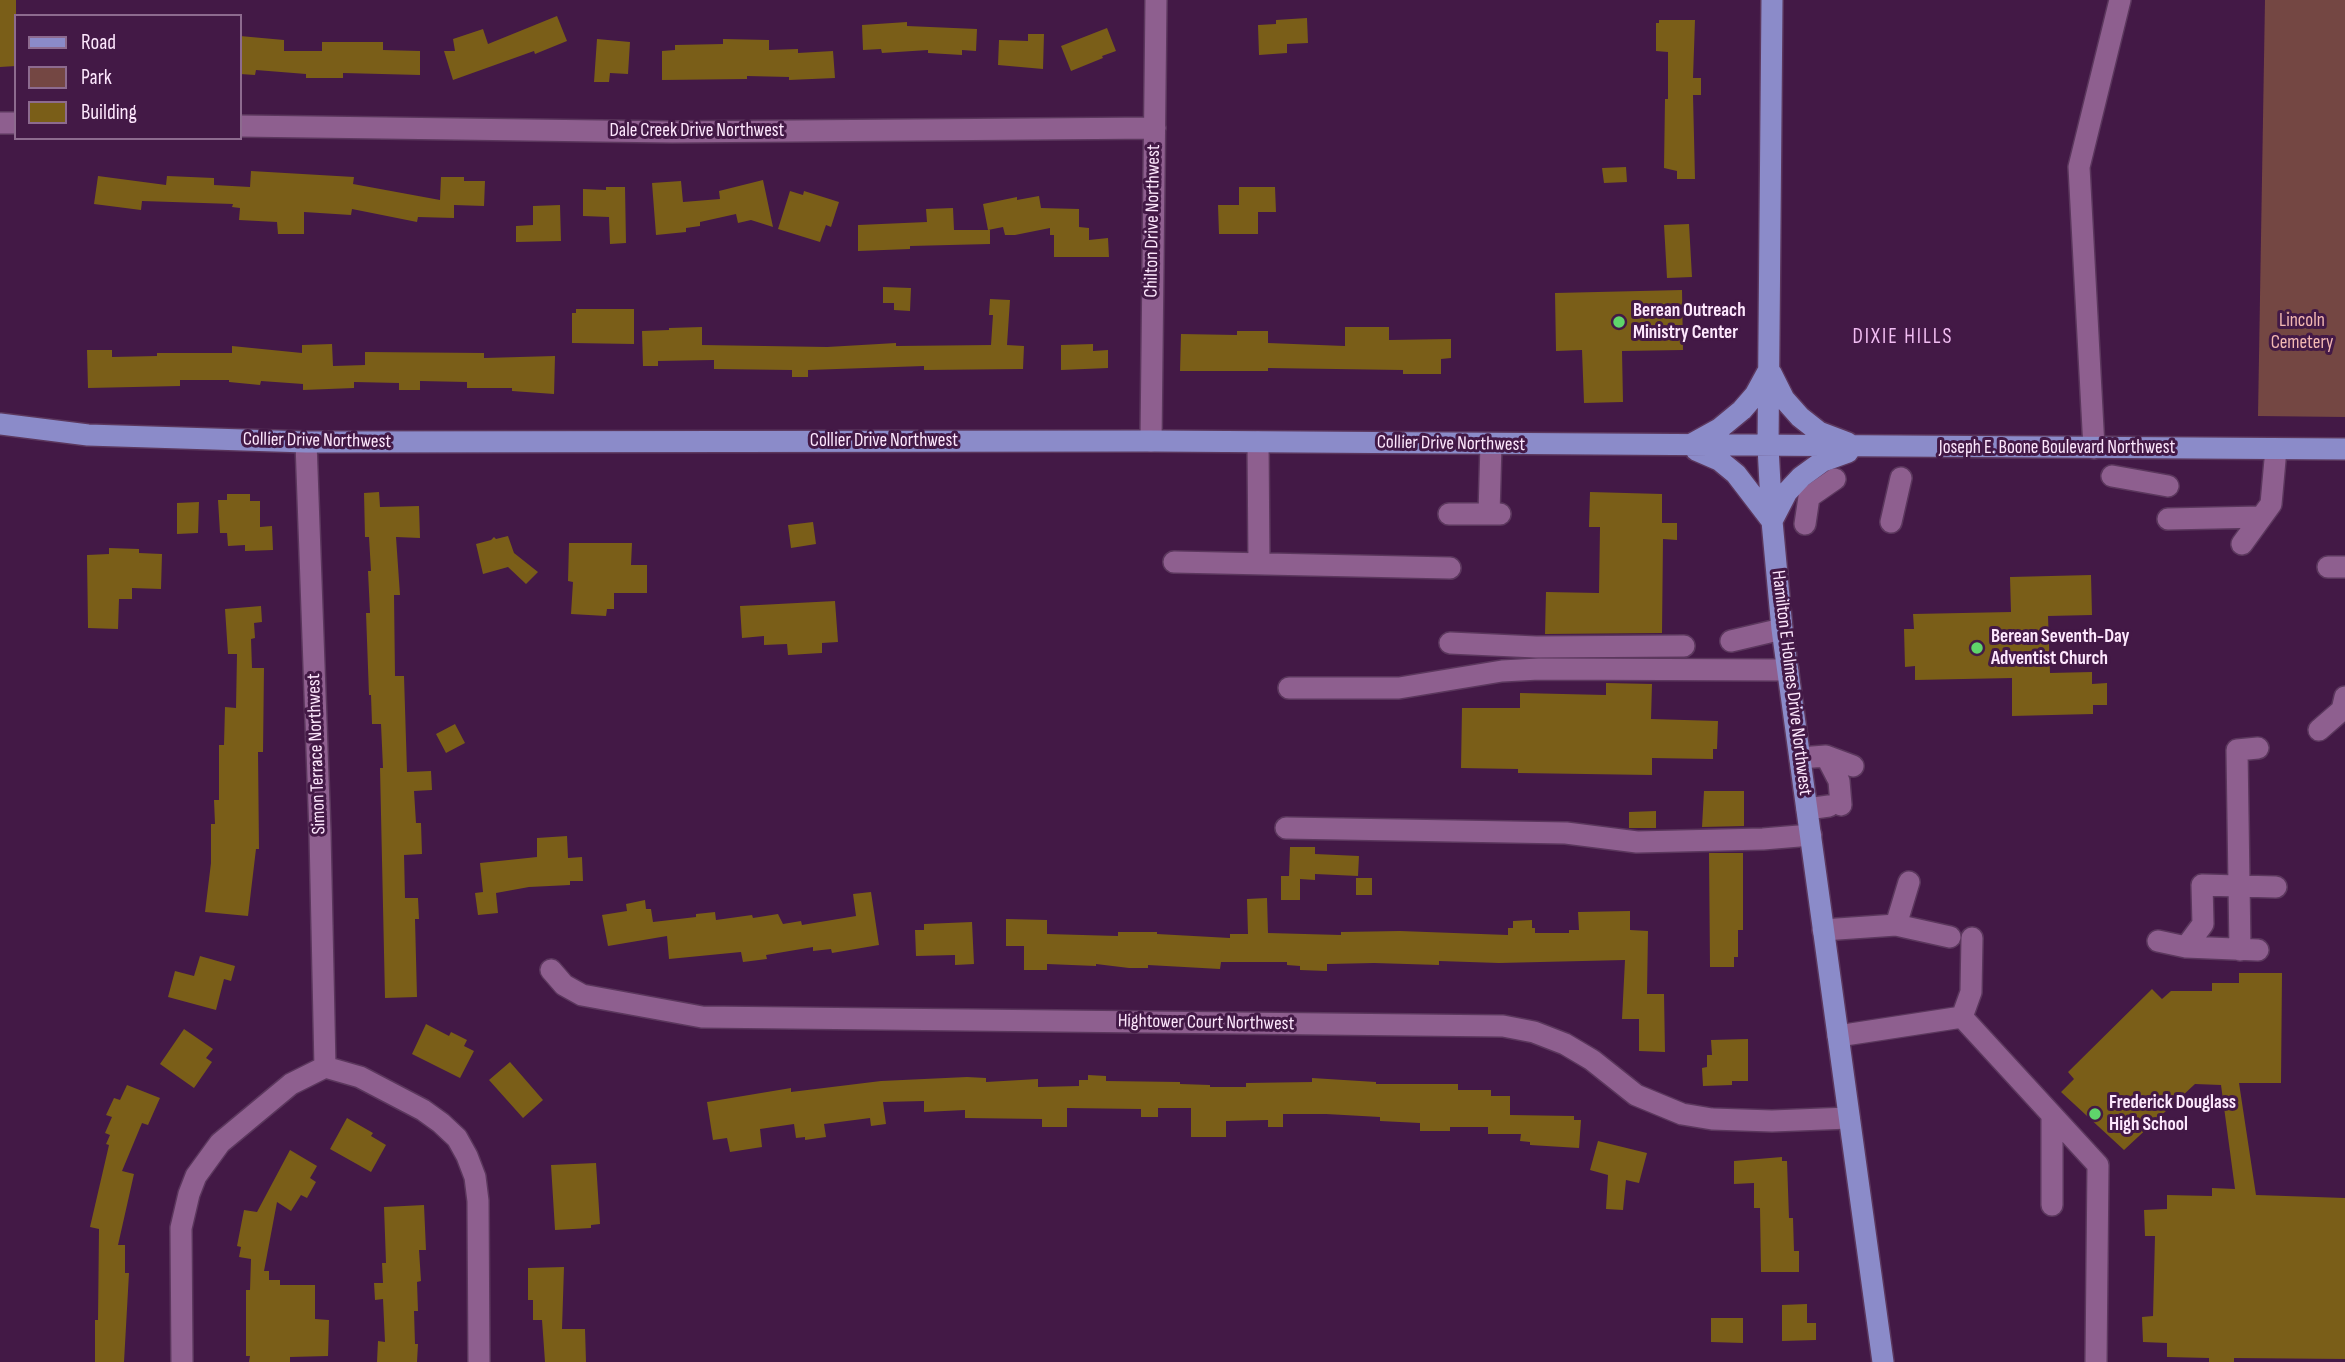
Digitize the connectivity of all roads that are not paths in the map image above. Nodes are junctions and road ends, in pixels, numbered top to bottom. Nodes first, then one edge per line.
1 (1156, 0) edge
2 (1772, 0) edge
3 (2120, 0) edge
4 (242, 126) edge
5 (1155, 128) junction
6 (1769, 369) junction
7 (0, 424) edge
8 (1150, 441) junction
9 (306, 442) junction
10 (1258, 442) junction
11 (1491, 444) junction
12 (1688, 446) junction
13 (1768, 447) junction
14 (1860, 447) junction
15 (2094, 448) junction
16 (2145, 448) junction
17 (2277, 449) junction
18 (2345, 449) edge
19 (2112, 476) dead end
20 (1901, 478) dead end
21 (1835, 479) dead end
22 (2141, 481) junction
23 (2168, 486) dead end
24 (1449, 514) dead end
25 (2261, 517) junction
26 (2168, 519) dead end
27 (1772, 521) junction
28 (1891, 522) dead end
29 (1805, 524) dead end
30 (2242, 544) dead end
31 (1174, 562) dead end
32 (1259, 564) junction
33 (1450, 568) dead end
34 (1782, 629) junction
35 (1731, 641) dead end
36 (1450, 643) dead end
37 (1684, 646) dead end
38 (1788, 670) junction
39 (1289, 688) dead end
40 (2345, 697) edge
41 (2319, 730) dead end
42 (2258, 748) dead end
43 (1826, 756) junction
44 (1800, 758) junction
45 (1853, 766) dead end
46 (1807, 809) junction
47 (1286, 828) dead end
48 (1811, 835) junction
49 (1909, 883) dead end
50 (2240, 886) junction
51 (2276, 887) dead end
52 (1896, 925) junction
53 (1823, 930) junction
54 (1950, 937) dead end
55 (1972, 938) dead end
56 (2158, 941) dead end
57 (2186, 947) junction
58 (551, 970) dead end
59 (1962, 1017) junction
60 (1838, 1036) junction
61 (325, 1067) junction
62 (2052, 1117) junction
63 (1849, 1118) junction
64 (2052, 1205) dead end
65 (182, 1362) edge
66 (479, 1362) edge
67 (1883, 1362) edge
68 (2096, 1362) edge

1 - 5 street, Chilton Drive Northwest
2 - 6 main road, Hamilton E Holmes Drive Northwest
3 - 15 street
4 - 5 street, Dale Creek Drive Northwest
5 - 8 street, Chilton Drive Northwest
6 - 12 main road
6 - 13 main road, Hamilton E Holmes Drive Northwest
6 - 14 main road
7 - 9 main road, Collier Drive Northwest
8 - 9 main road, Collier Drive Northwest
8 - 10 main road, Collier Drive Northwest
9 - 61 street, Simon Terrace Northwest
10 - 11 main road, Collier Drive Northwest
10 - 32 street
11 - 12 main road, Collier Drive Northwest
11 - 24 street
12 - 13 main road, Collier Drive Northwest
12 - 27 main road
13 - 14 main road, Joseph E. Boone Boulevard Northwest
13 - 27 main road, Hamilton E Holmes Drive Northwest
14 - 15 main road, Joseph E. Boone Boulevard Northwest
14 - 27 main road
15 - 16 main road, Joseph E. Boone Boulevard Northwest
16 - 17 main road, Joseph E. Boone Boulevard Northwest
16 - 22 street
17 - 18 main road, Joseph E. Boone Boulevard Northwest
17 - 25 street
19 - 22 street
20 - 28 street
21 - 29 street
22 - 23 street
25 - 26 street
25 - 30 street
27 - 34 main road, Hamilton E Holmes Drive Northwest
31 - 32 street
32 - 33 street
34 - 35 street
34 - 38 main road, Hamilton E Holmes Drive Northwest
36 - 37 street
38 - 39 street
38 - 44 main road, Hamilton E Holmes Drive Northwest
40 - 41 street
42 - 50 street
43 - 44 street
43 - 45 street
43 - 46 street
44 - 46 main road, Hamilton E Holmes Drive Northwest
46 - 48 main road, Hamilton E Holmes Drive Northwest
47 - 48 street
48 - 53 main road, Hamilton E Holmes Drive Northwest
49 - 52 street
50 - 51 street
50 - 57 street
50 - 57 street
52 - 53 street
52 - 54 street
53 - 60 main road, Hamilton E Holmes Drive Northwest
55 - 59 street
56 - 57 street
58 - 63 street, Hightower Court Northwest
59 - 60 street
59 - 62 street
60 - 63 main road, Hamilton E Holmes Drive Northwest
61 - 65 street
61 - 66 street
62 - 64 street
62 - 68 street
63 - 67 main road, Hamilton E Holmes Drive Northwest

